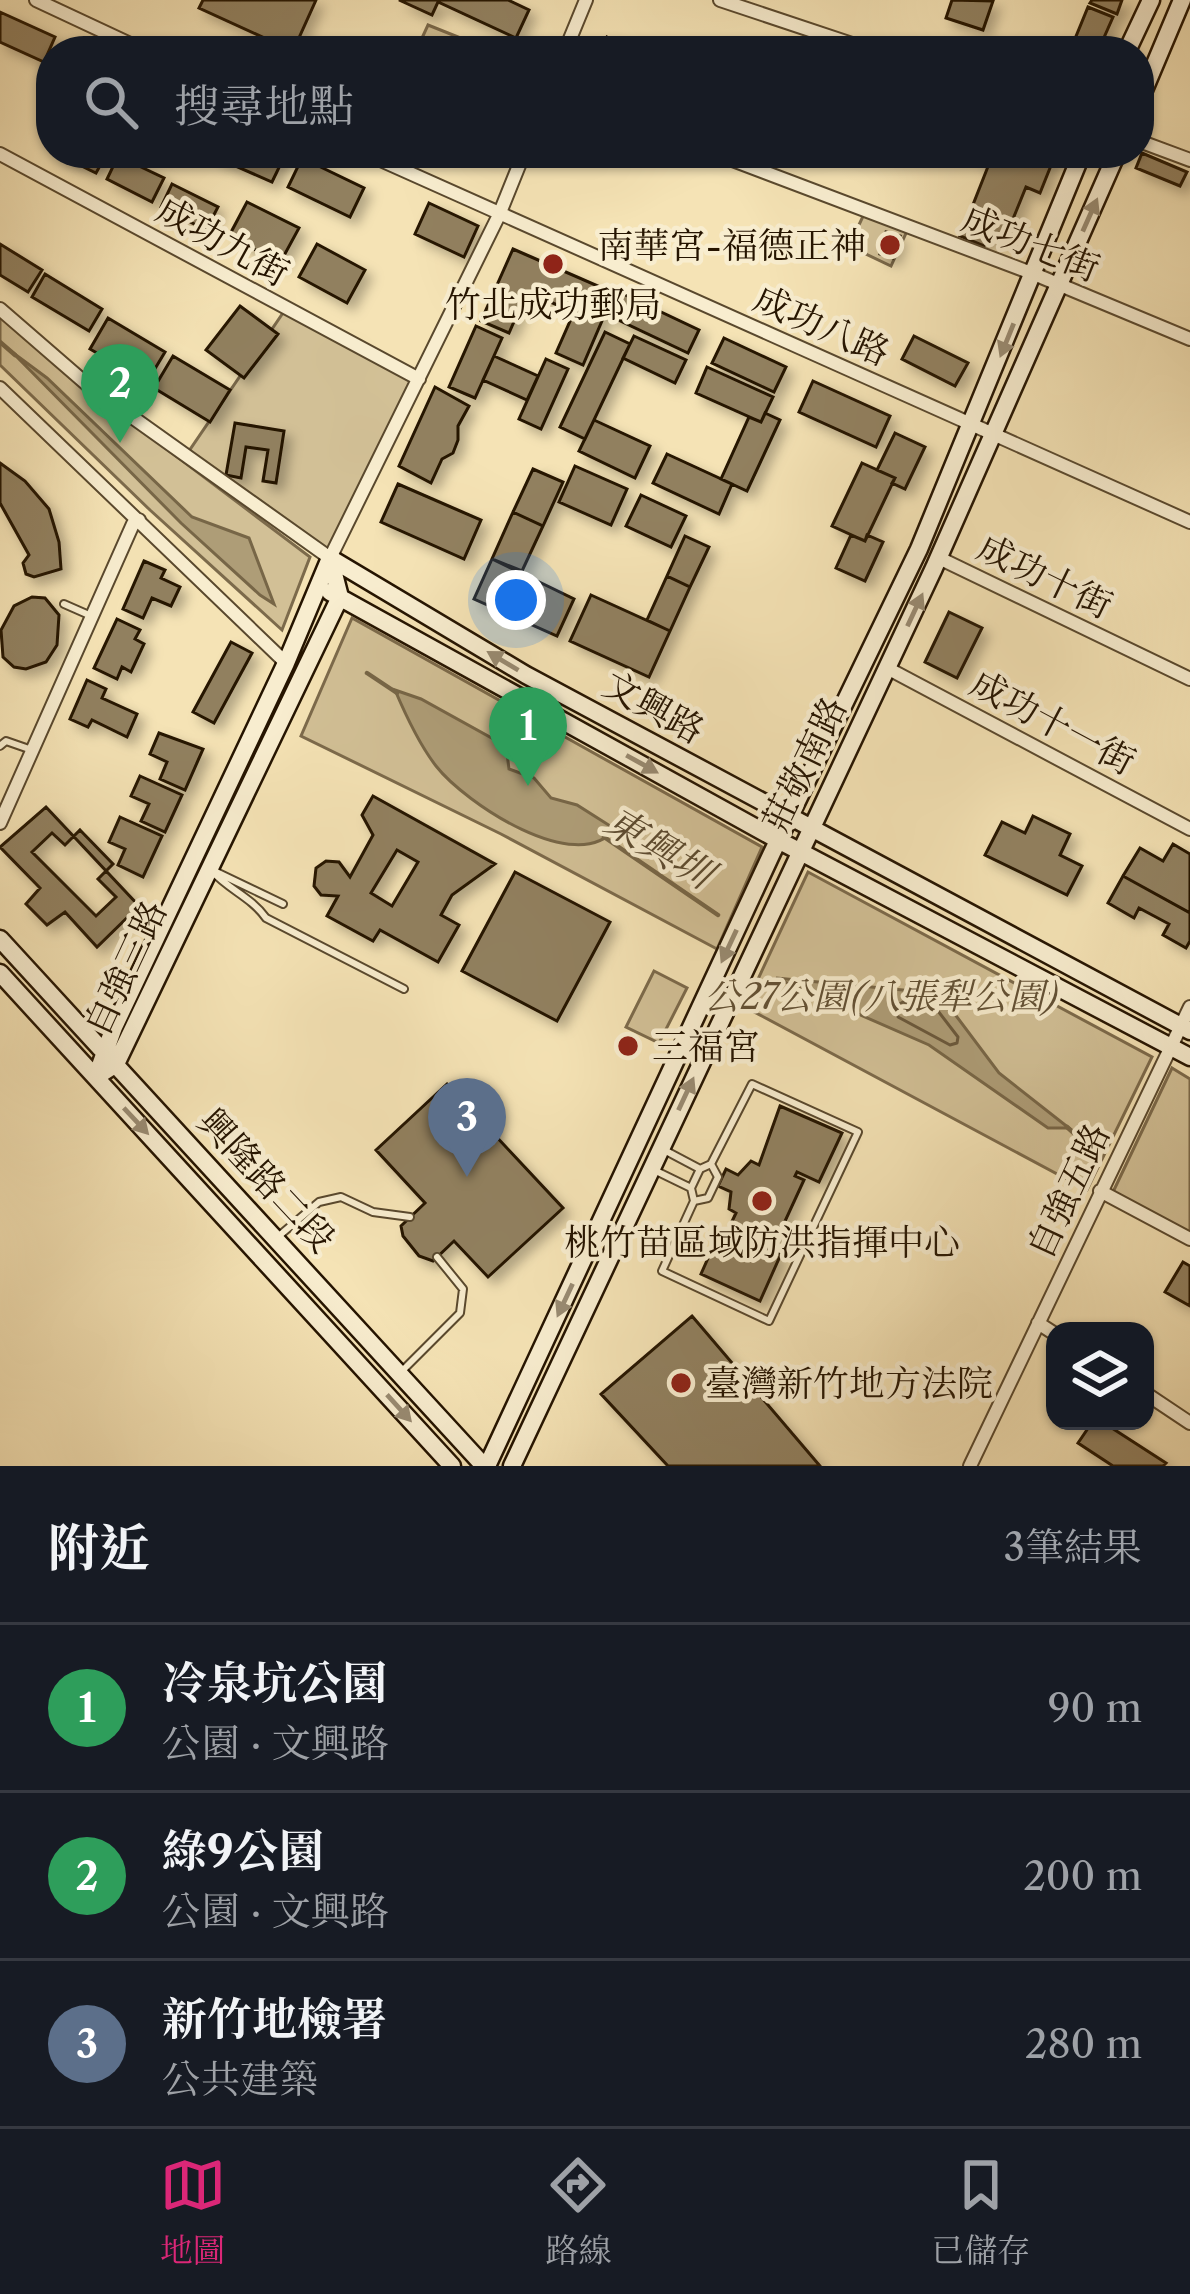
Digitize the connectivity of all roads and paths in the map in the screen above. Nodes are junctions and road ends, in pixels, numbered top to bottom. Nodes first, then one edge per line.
1 (36, 0) edge
2 (586, 0) edge
3 (720, 0) edge
4 (1151, 0) edge
5 (1182, 0) edge
6 (114, 36) edge
7 (571, 36) edge
8 (828, 36) edge
9 (1134, 36) edge
10 (1154, 66) edge
11 (1154, 147) edge
12 (0, 154) edge
13 (1190, 160) edge
14 (397, 168) edge
15 (518, 168) edge
16 (754, 168) edge
17 (1076, 168) edge
18 (1110, 168) edge
19 (499, 215) junction
20 (1034, 274) junction
21 (1059, 285) junction
22 (0, 309) edge
23 (1190, 339) edge
24 (419, 379) junction
25 (1, 391) edge
26 (973, 425) junction
27 (994, 434) junction
28 (140, 520) junction
29 (1190, 523) edge
30 (330, 558) junction
31 (939, 558) junction
32 (319, 586) junction
33 (340, 597) junction
34 (64, 604) dead end
35 (92, 616) junction
36 (286, 663) junction
37 (887, 668) junction
38 (1190, 679) edge
39 (0, 746) edge
40 (33, 750) junction
41 (790, 819) junction
42 (0, 823) edge
43 (810, 829) junction
44 (1190, 829) edge
45 (778, 840) junction
46 (799, 851) junction
47 (209, 868) junction
48 (283, 904) dead end
49 (0, 939) edge
50 (0, 973) edge
51 (404, 988) dead end
52 (1190, 1007) edge
53 (1186, 1029) edge
54 (1170, 1045) junction
55 (1190, 1057) edge
56 (110, 1058) junction
57 (96, 1077) junction
58 (661, 1148) junction
59 (711, 1164) junction
60 (700, 1168) junction
61 (651, 1169) junction
62 (691, 1188) junction
63 (1100, 1192) junction
64 (694, 1201) junction
65 (410, 1217) dead end
66 (276, 1238) junction
67 (1190, 1239) edge
68 (437, 1257) dead end
69 (1038, 1323) junction
70 (1046, 1328) edge
71 (399, 1373) junction
72 (1154, 1400) edge
73 (1190, 1423) edge
74 (452, 1466) edge
75 (486, 1466) edge
76 (512, 1466) edge
77 (970, 1466) edge

1 - 6 street
2 - 7 street
3 - 8 street
4 - 9 street
5 - 10 street
11 - 13 street
12 - 24 street, 成功九街
14 - 19 street, 成功八路
15 - 19 street, 自強三路
16 - 20 street, 成功七街
17 - 20 street, 莊敬南路
21 -> 18 street, 莊敬南路
19 - 24 street, 自強三路
19 - 26 street, 成功八路
20 - 21 street, 成功七街
20 -> 26 street, 莊敬南路
21 - 23 street, 成功七街
21 - 27 street, 莊敬南路
22 - 30 street, 文興路
24 - 30 street, 自強三路
25 - 28 street
26 - 27 street, 成功八路
26 - 41 street, 莊敬南路
27 - 29 street, 成功八路
27 - 31 street, 莊敬南路
28 - 35 street
28 - 36 street
30 - 32 street, 自強三路
30 - 33 street
41 -> 30 street, 文興路
37 -> 31 street, 莊敬南路
31 - 38 street, 成功十街
32 - 33 street, 文興路
32 - 36 street, 自強三路
33 -> 45 street, 文興路
33 - 47 street, 自強三路
34 - 35 lane
35 - 40 street
36 - 56 street, 自強三路
37 - 43 street, 莊敬南路
37 - 44 street, 成功十一街
39 - 40 lane
40 - 42 street
41 - 43 street, 文興路
41 - 45 street, 莊敬南路
43 - 46 street, 莊敬南路
43 - 53 street, 文興路
45 - 46 street, 文興路
45 -> 75 street, 莊敬南路
46 - 54 street, 文興路
58 -> 46 street, 莊敬南路
47 - 48 lane
47 - 51 lane
47 - 56 street, 自強三路
49 - 56 street, 興隆路二段
50 - 57 street, 興隆路二段
52 - 53 street, 自強五路
53 - 54 street, 自強五路
54 - 55 street, 文興路
54 - 63 street, 自強五路
56 - 57 street, 自強三路
56 - 66 street, 興隆路二段
57 -> 74 street, 興隆路二段
58 - 60 lane
58 - 61 street, 莊敬南路
59 - 60 lane
59 - 64 lane
59 - 64 lane
60 - 62 lane
61 - 62 lane
61 - 76 street, 莊敬南路
62 - 64 lane
63 - 67 street
63 - 69 street, 自強五路
65 - 66 lane
66 - 71 street, 興隆路二段
68 - 71 lane
69 - 70 street
69 - 77 street, 自強五路
71 - 75 street, 興隆路二段
72 - 73 street

